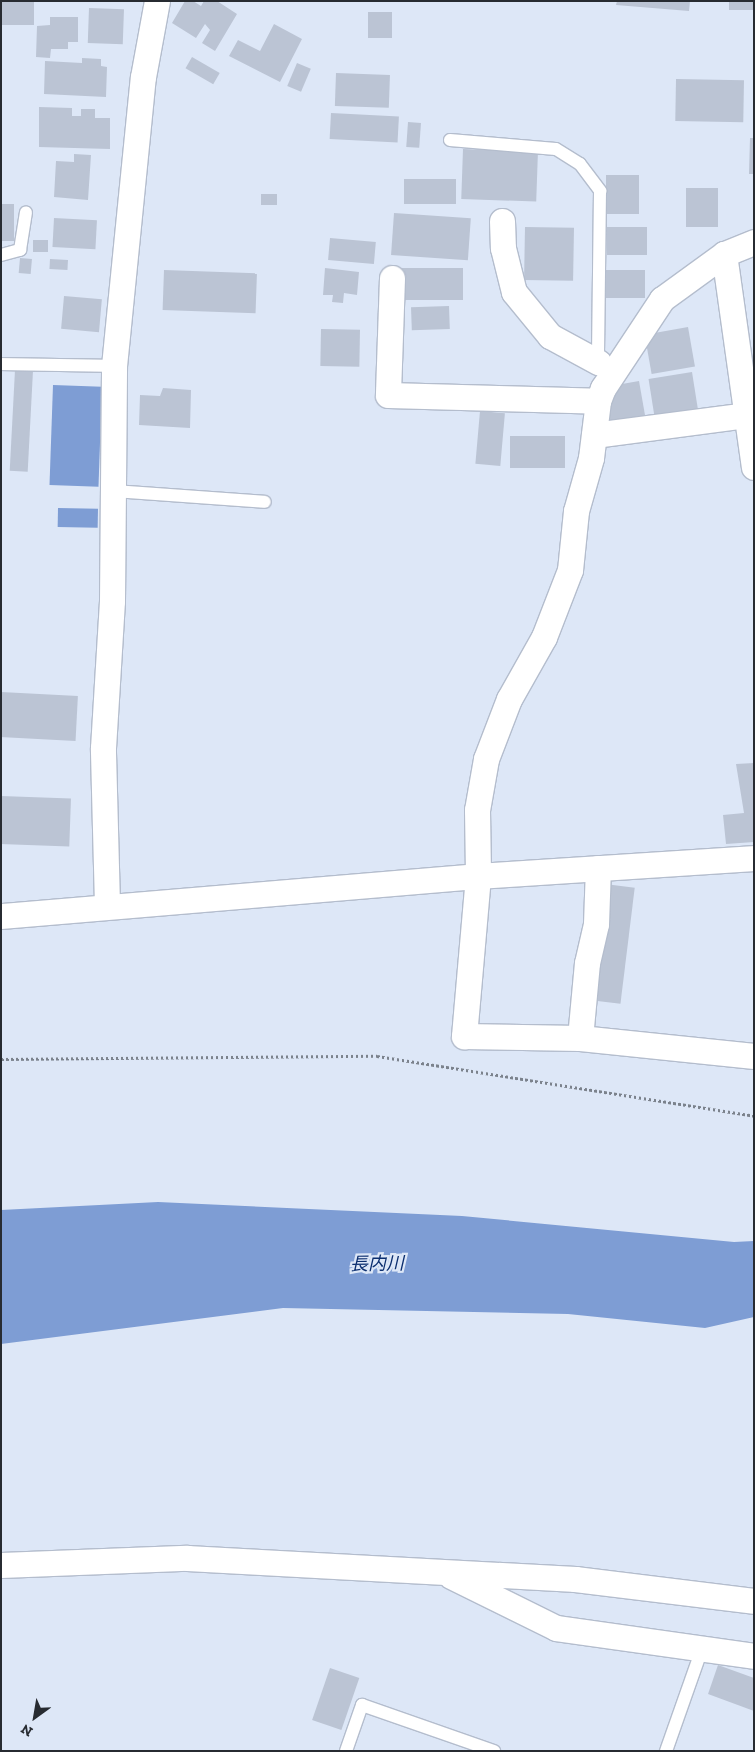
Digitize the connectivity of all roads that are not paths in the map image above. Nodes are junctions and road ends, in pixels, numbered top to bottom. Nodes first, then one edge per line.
1 (157, 1) edge
2 (450, 140) dead end
3 (26, 212) dead end
4 (502, 221) dead end
5 (754, 242) edge
6 (724, 254) junction
7 (1, 255) edge
8 (392, 278) dead end
9 (598, 362) junction
10 (1, 364) edge
11 (114, 366) junction
12 (598, 401) junction
13 (749, 421) edge
14 (594, 435) junction
15 (754, 467) edge
16 (113, 491) junction
17 (265, 502) dead end
18 (754, 858) edge
19 (598, 868) junction
20 (478, 876) junction
21 (107, 906) junction
22 (1, 916) edge
23 (580, 1038) junction
24 (754, 1056) edge
25 (1, 1565) edge
26 (442, 1571) junction
27 (754, 1601) edge
28 (702, 1648) junction
29 (754, 1656) edge
30 (346, 1751) edge
31 (494, 1751) edge
32 (666, 1751) edge

1 - 11 street
2 - 9 lane
3 - 7 lane
4 - 9 street
5 - 6 street
6 - 12 street
6 - 13 street
8 - 12 street
9 - 12 lane
10 - 11 lane
11 - 16 street
12 - 14 street
13 - 14 street
13 - 15 street
14 - 20 street
16 - 17 lane
16 - 21 street
18 - 19 street
19 - 20 street
19 - 23 street
20 - 21 street
20 - 23 street
21 - 22 street
23 - 24 street
25 - 26 street
26 - 27 street
26 - 28 street
28 - 29 street
28 - 32 lane
30 - 31 lane

